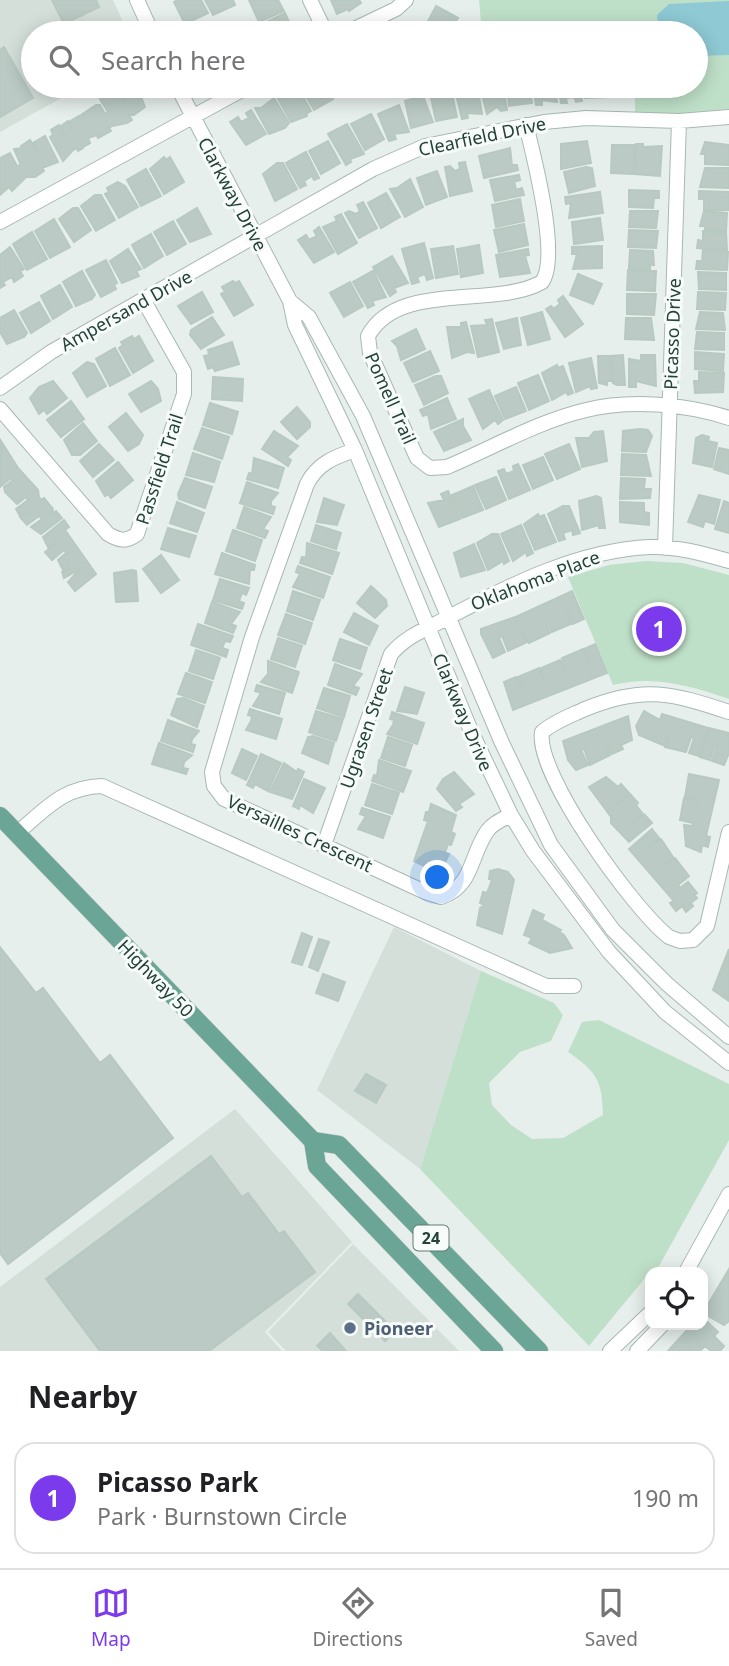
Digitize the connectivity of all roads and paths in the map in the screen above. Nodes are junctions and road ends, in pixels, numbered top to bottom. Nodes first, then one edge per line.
1 (137, 0) edge
2 (310, 0) edge
3 (406, 0) edge
4 (147, 21) edge
5 (320, 21) edge
6 (371, 21) edge
7 (183, 98) edge
8 (227, 98) edge
9 (192, 117) junction
10 (729, 117) edge
11 (679, 121) junction
12 (526, 125) junction
13 (0, 222) edge
14 (256, 236) junction
15 (144, 301) junction
16 (290, 301) junction
17 (0, 388) edge
18 (669, 407) junction
19 (0, 409) edge
20 (729, 418) edge
21 (355, 450) junction
22 (665, 548) junction
23 (729, 561) edge
24 (448, 618) junction
25 (428, 626) junction
26 (729, 712) edge
27 (511, 815) junction
28 (0, 816) edge
29 (729, 832) edge
30 (17, 833) junction
31 (324, 845) junction
32 (574, 986) dead end
33 (729, 1037) edge
34 (729, 1063) edge
35 (313, 1141) junction
36 (729, 1194) edge
37 (689, 1267) edge
38 (645, 1318) edge
39 (657, 1330) edge
40 (494, 1351) edge
41 (539, 1351) edge
42 (610, 1351) edge
43 (637, 1351) edge

1 - 4 street
2 - 5 street
3 - 6 street
7 - 9 street, Clarkway Drive
8 - 9 street
9 - 13 street
9 - 14 street, Clarkway Drive
10 - 11 street, Clearfield Drive
11 - 12 street, Clearfield Drive
11 - 18 street, Picasso Drive
12 - 14 street, Clearfield Drive
12 - 18 street, Pomell Trail
14 - 15 street, Ampersand Drive
14 - 16 street, Clarkway Drive
15 - 17 street, Ampersand Drive
15 - 19 street, Passfield Trail
16 - 21 street, Clarkway Drive
16 - 24 street, Clarkway Drive
18 - 20 street
18 - 22 street, Picasso Drive
21 - 25 street, Clarkway Drive
21 - 31 street, Versailles Crescent
22 - 23 street, Oklahoma Place
22 - 24 street, Oklahoma Place
24 - 25 street, Oklahoma Place
24 - 33 street, Clarkway Drive
25 - 27 street, Clarkway Drive
25 - 31 street, Ugrasen Street
26 - 29 street
27 - 31 street, Versailles Crescent
27 - 34 street, Clarkway Drive
28 - 30 main road, Highway 50 / 24
30 - 32 street
30 - 35 main road, Highway 50 / 24
35 - 40 main road, Highway 50 / 24
35 - 41 main road, Highway 50 / 24
36 - 37 street
38 - 42 street
39 - 43 street

